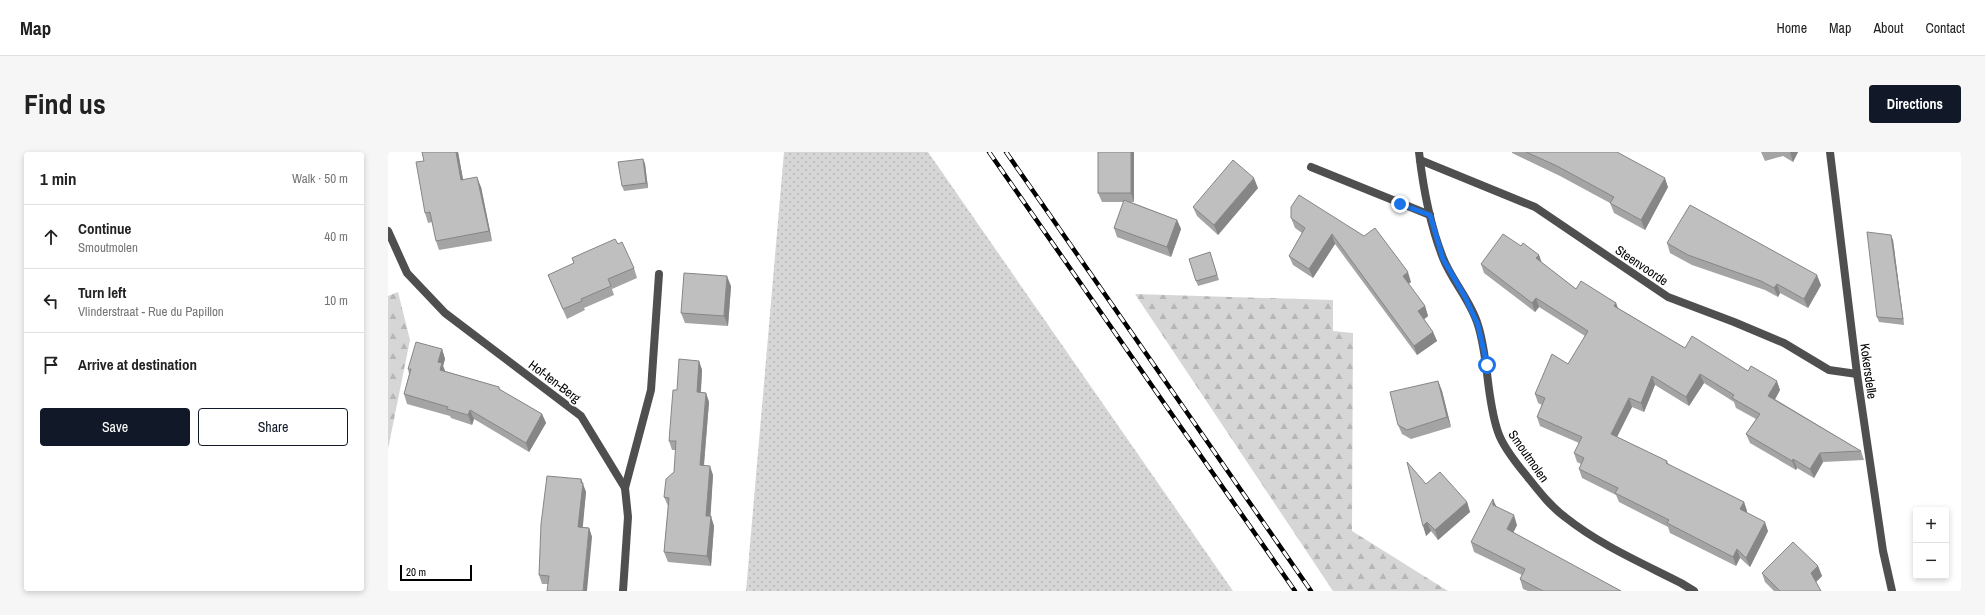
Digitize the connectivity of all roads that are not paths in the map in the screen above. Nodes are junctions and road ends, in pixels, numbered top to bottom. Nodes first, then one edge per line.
1 (1830, 152) edge
2 (1420, 156) edge
3 (1311, 167) dead end
4 (1430, 215) junction
5 (388, 231) edge
6 (659, 274) dead end
7 (1857, 374) junction
8 (625, 488) junction
9 (623, 591) edge
10 (1694, 591) edge
11 (1892, 591) edge

1 - 7 street, Kokersdelle
2 - 4 street, Steenvoorde
2 - 7 street, Steenvoorde
3 - 4 street
4 - 10 street, Smoutmolen
5 - 8 street, Hof-ten-Berg
6 - 8 street
7 - 11 street, Kokersdelle
8 - 9 street, Hof-ten-Berg

